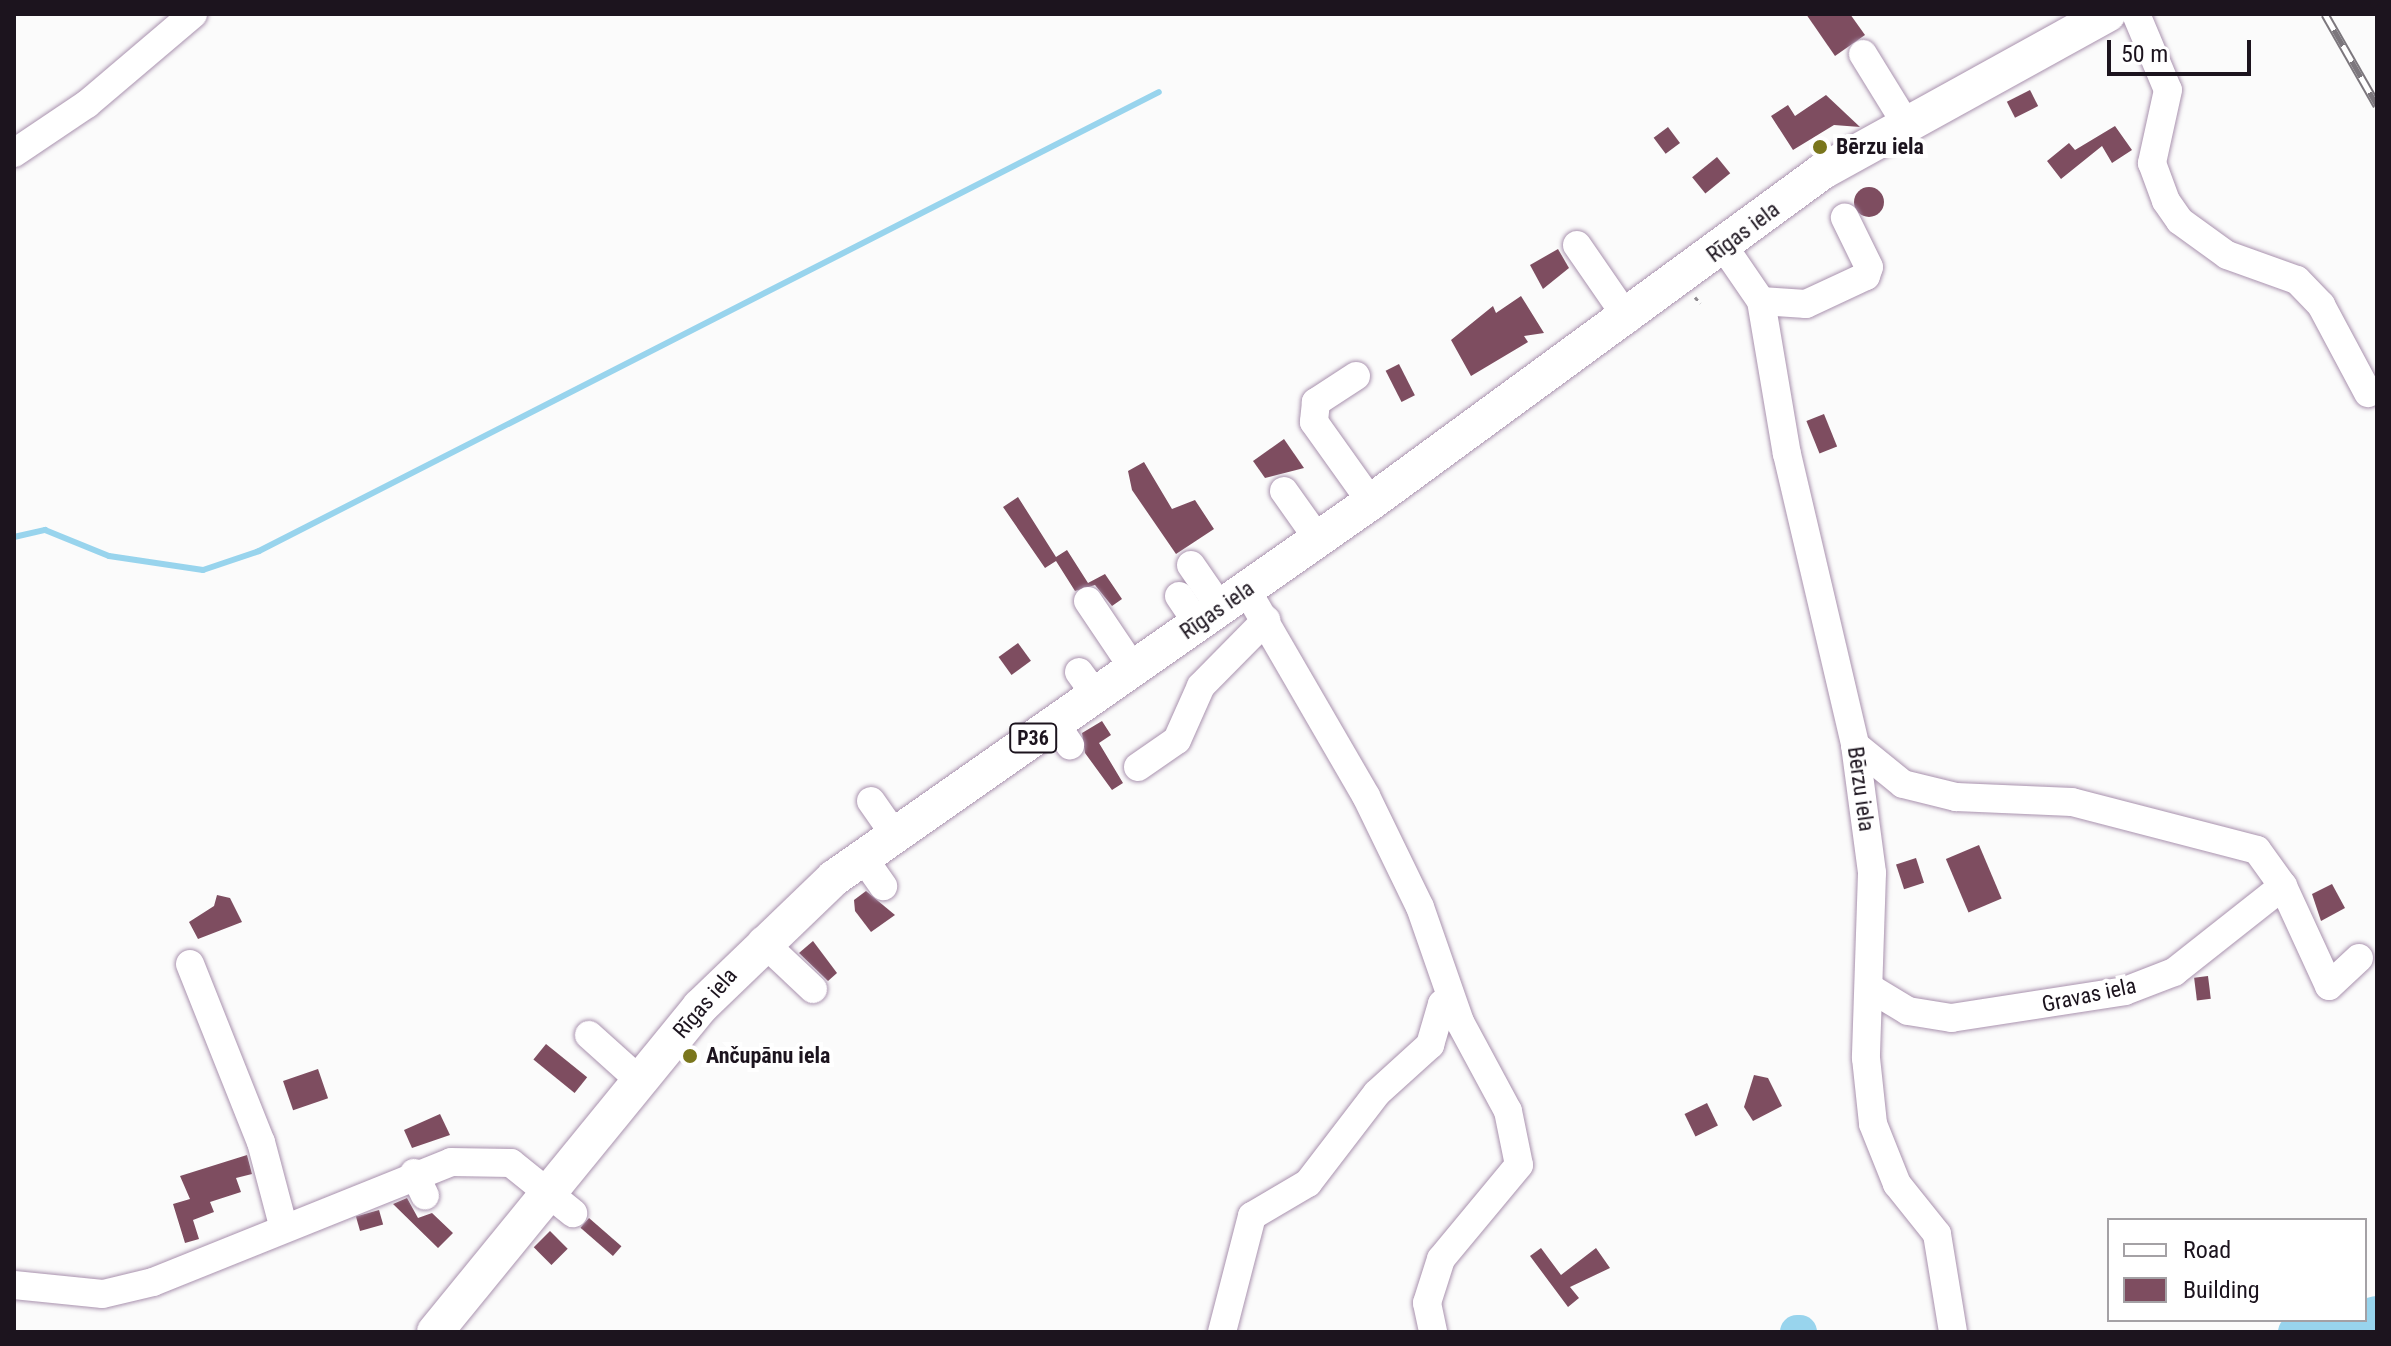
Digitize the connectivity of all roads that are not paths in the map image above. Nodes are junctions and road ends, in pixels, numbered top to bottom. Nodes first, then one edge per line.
1 (193, 14) edge
2 (2107, 14) edge
3 (2136, 14) edge
4 (1863, 54) dead end
5 (1906, 124) junction
6 (14, 153) edge
7 (1845, 218) dead end
8 (1577, 245) dead end
9 (1724, 247) junction
10 (1761, 301) junction
11 (1628, 319) junction
12 (1356, 376) dead end
13 (2368, 393) dead end
14 (1284, 491) dead end
15 (1371, 502) junction
16 (1318, 539) junction
17 (1191, 565) dead end
18 (1088, 601) dead end
19 (1210, 604) junction
20 (1266, 620) junction
21 (1133, 668) junction
22 (1855, 745) junction
23 (1138, 767) dead end
24 (871, 801) dead end
25 (894, 834) junction
26 (862, 856) junction
27 (883, 886) dead end
28 (2283, 886) junction
29 (762, 941) junction
30 (2359, 958) dead end
31 (190, 964) dead end
32 (1870, 988) junction
33 (813, 989) dead end
34 (1451, 997) junction
35 (589, 1035) dead end
36 (639, 1080) junction
37 (560, 1202) junction
38 (283, 1225) junction
39 (14, 1285) edge
40 (435, 1332) edge
41 (1222, 1332) edge
42 (1433, 1332) edge
43 (1953, 1332) edge

1 - 6 street
2 - 5 main road, Rīgas iela / P36
3 - 13 street
4 - 5 street
5 - 9 main road, Rīgas iela / P36
7 - 10 street
8 - 11 street
9 - 10 street, Bērzu iela
9 - 11 main road, Rīgas iela / P36
10 - 22 street, Bērzu iela
11 - 15 main road, Rīgas iela / P36
12 - 15 street
14 - 16 street
15 - 16 main road, Rīgas iela / P36
16 - 19 main road, Rīgas iela / P36
17 - 19 street
18 - 21 street
19 - 20 street
19 - 21 main road, Rīgas iela / P36
20 - 23 street
20 - 34 street
21 - 25 main road, Rīgas iela / P36
22 - 28 street
22 - 32 street, Bērzu iela
24 - 25 street
25 - 26 main road, Rīgas iela / P36
26 - 27 street
26 - 29 main road, Rīgas iela / P36
28 - 30 street
28 - 32 street, Gravas iela
29 - 33 street
29 - 36 main road, Rīgas iela / P36
31 - 38 street
32 - 43 street, Bērzu iela
34 - 41 street
34 - 42 street
35 - 36 street
36 - 37 main road, Rīgas iela / P36
37 - 38 street
37 - 40 main road, Rīgas iela / P36
38 - 39 street

